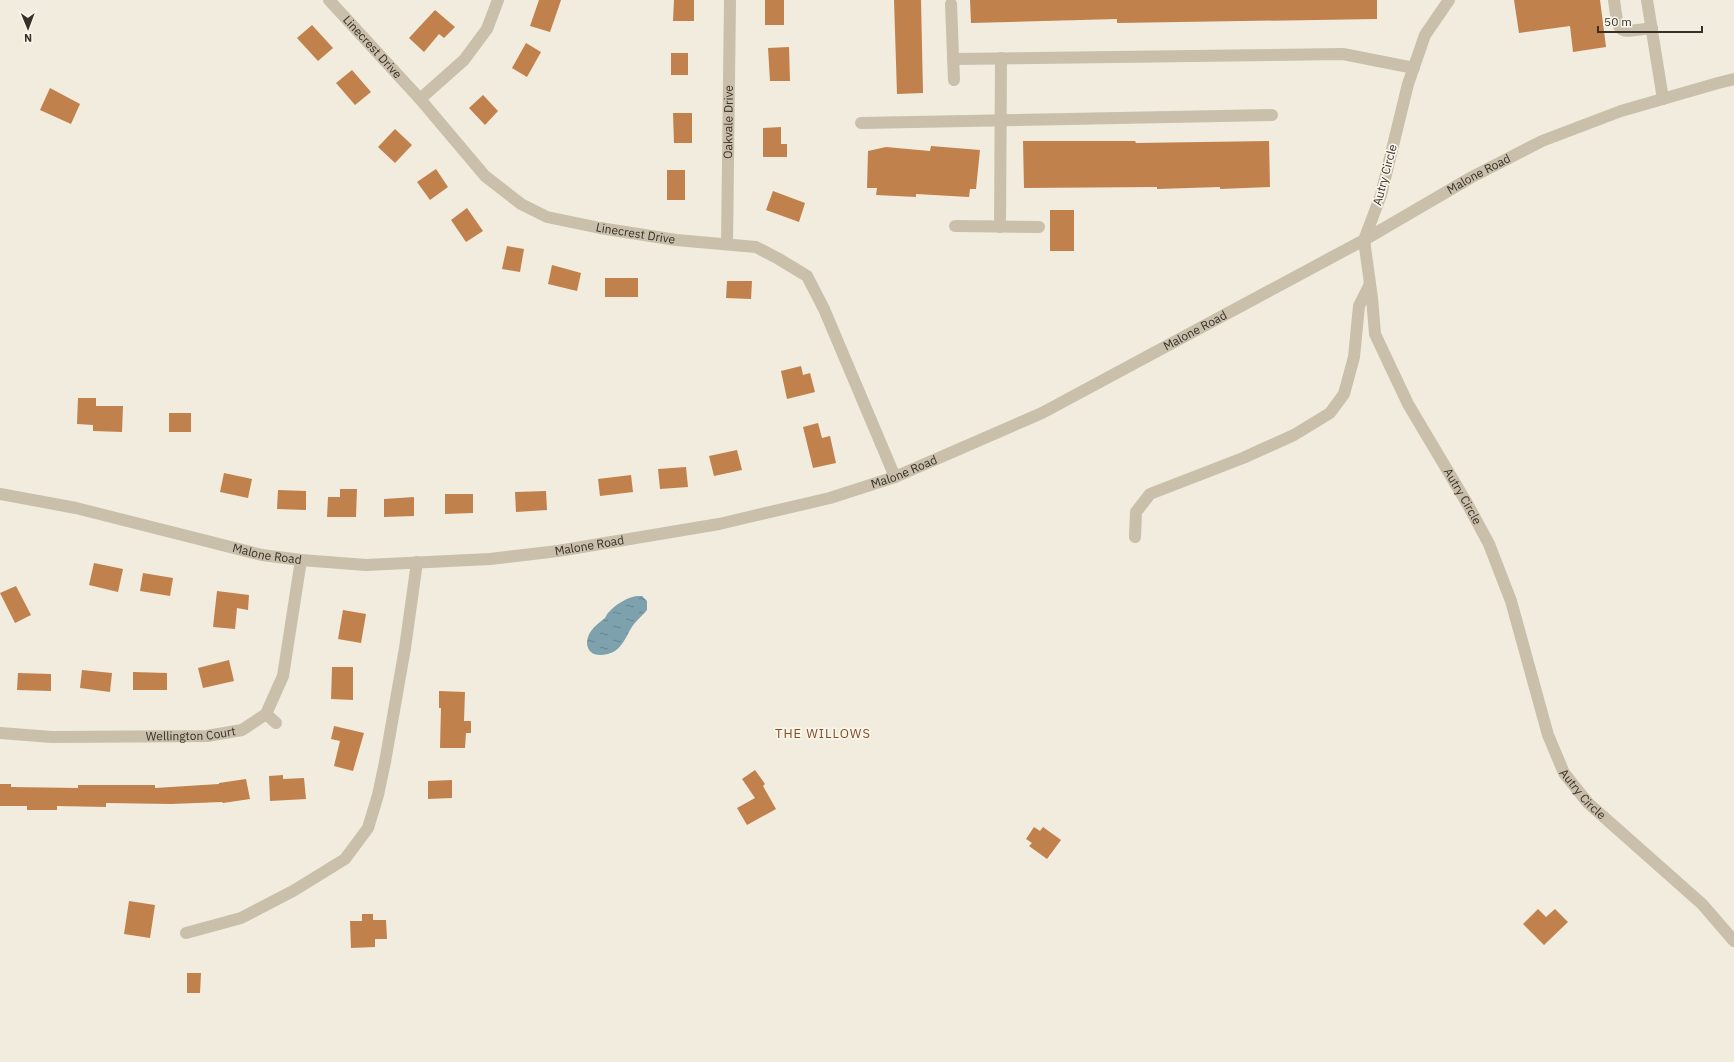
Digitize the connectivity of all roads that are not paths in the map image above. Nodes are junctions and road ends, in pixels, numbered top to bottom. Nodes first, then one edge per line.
1 (329, 0) edge
2 (498, 0) edge
3 (730, 0) edge
4 (1449, 0) edge
5 (1614, 0) edge
6 (1647, 0) edge
7 (951, 4) dead end
8 (1652, 28) junction
9 (1001, 58) junction
10 (953, 59) junction
11 (1414, 68) junction
12 (1734, 79) edge
13 (954, 80) dead end
14 (420, 99) junction
15 (1663, 99) junction
16 (1272, 115) dead end
17 (1000, 120) junction
18 (861, 123) dead end
19 (955, 226) dead end
20 (1000, 227) junction
21 (1039, 228) dead end
22 (1364, 240) junction
23 (727, 244) junction
24 (1370, 284) junction
25 (895, 477) junction
26 (0, 494) edge
27 (1134, 537) dead end
28 (301, 560) junction
29 (417, 562) junction
30 (266, 714) junction
31 (276, 724) dead end
32 (0, 733) edge
33 (186, 933) dead end
34 (1734, 941) edge

1 - 14 street, Linecrest Drive
2 - 14 street
3 - 23 street, Oakvale Drive
4 - 11 street, Autry Circle
5 - 8 street
6 - 8 street
7 - 10 street
8 - 15 street
9 - 10 street
9 - 11 street
9 - 17 street
10 - 13 street
11 - 22 street, Autry Circle
12 - 15 street, Malone Road
14 - 23 street, Linecrest Drive
15 - 22 street, Malone Road
16 - 17 street
17 - 18 street
17 - 20 street
19 - 20 street
20 - 21 street
22 - 24 street, Autry Circle
22 - 25 street, Malone Road
23 - 25 street, Linecrest Drive
24 - 27 street
24 - 34 street, Autry Circle
25 - 29 street, Malone Road
26 - 28 street, Malone Road
28 - 29 street, Malone Road
28 - 30 street
29 - 33 street
30 - 31 street
30 - 32 street, Wellington Court

